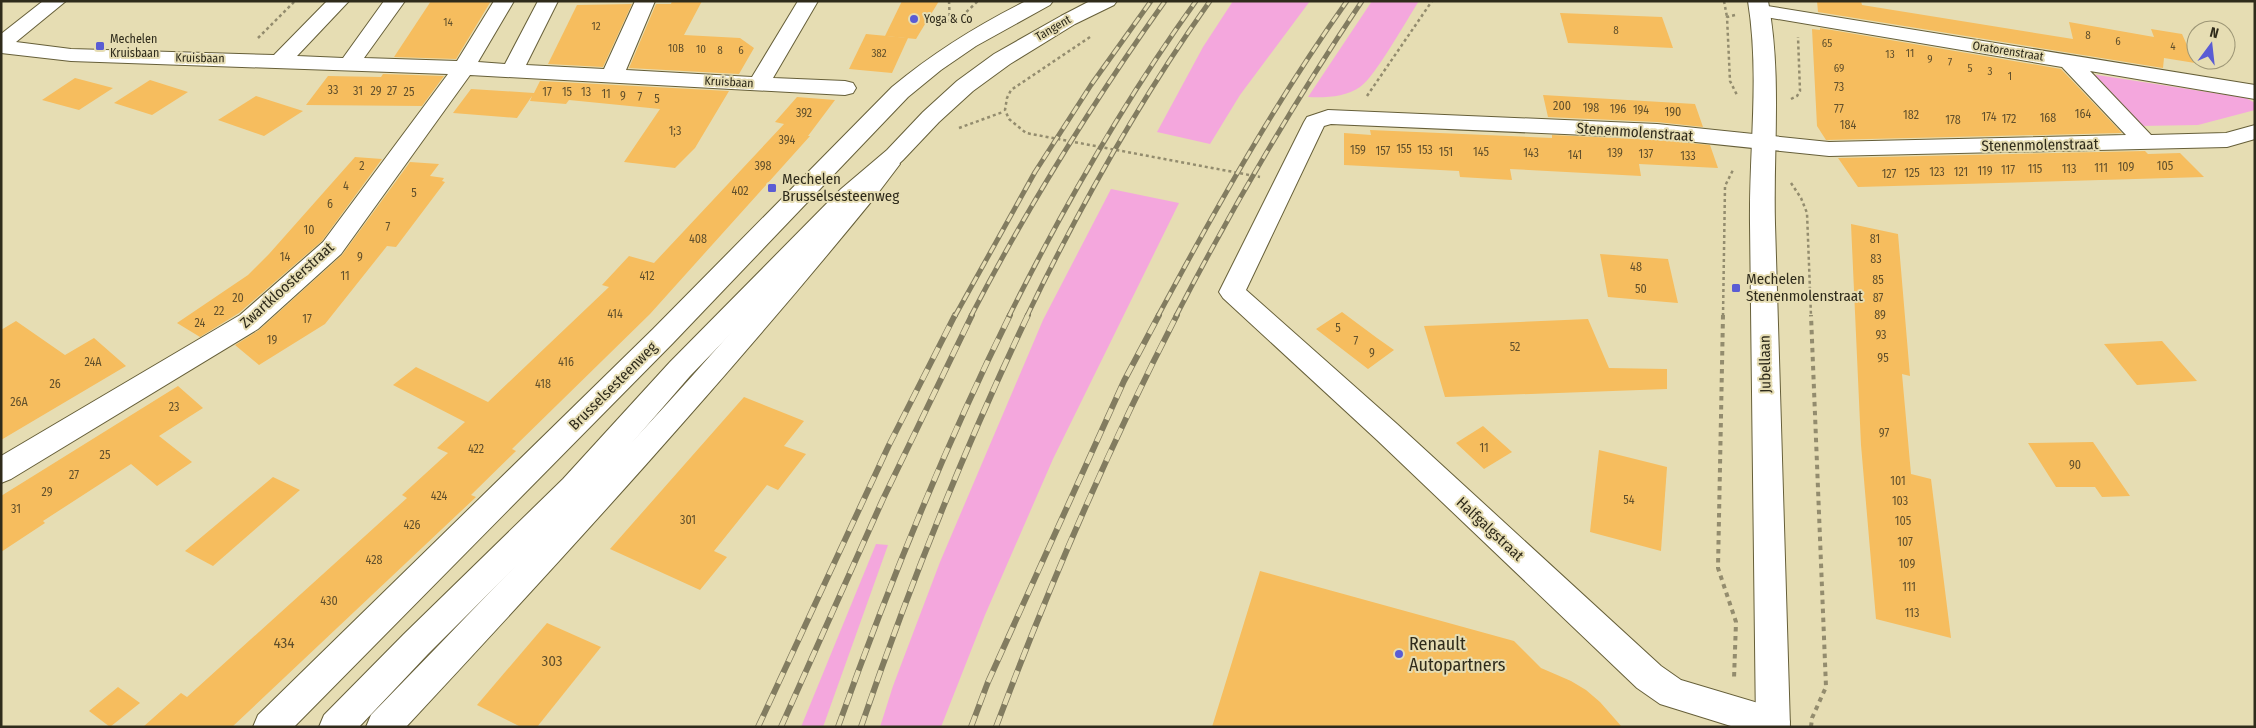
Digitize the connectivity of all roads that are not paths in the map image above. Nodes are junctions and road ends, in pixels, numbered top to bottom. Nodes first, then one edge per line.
1 (56, 1) edge
2 (339, 1) edge
3 (395, 1) edge
4 (504, 1) edge
5 (548, 1) edge
6 (645, 1) edge
7 (808, 1) edge
8 (1043, 1) edge
9 (1107, 1) edge
10 (1759, 6) edge
11 (954, 37) joint
12 (1, 46) edge
13 (280, 61) junction
14 (2070, 62) junction
15 (349, 64) junction
16 (464, 68) junction
17 (512, 70) junction
18 (612, 76) junction
19 (759, 83) junction
20 (845, 88) dead end
21 (2255, 92) edge
22 (2255, 132) edge
23 (1763, 142) junction
24 (2146, 143) junction
25 (895, 155) junction
26 (1232, 292) joint
27 (1, 471) edge
28 (1773, 724) edge
29 (270, 727) edge
30 (336, 727) edge
31 (383, 727) edge

1 - 12 main road, Kruisbaan
2 - 13 main road
3 - 15 main road
4 - 16 main road
5 - 17 main road
6 - 18 main road
7 - 19 main road
8 - 11 main road, Tangent
9 - 25 main road, Tangent
10 - 14 main road, Oratorenstraat
10 - 23 main road, Jubellaan
11 - 29 main road, Brusselsesteenweg
12 - 13 main road, Kruisbaan
13 - 15 main road, Kruisbaan
14 - 21 main road, Oratorenstraat
14 - 24 main road
15 - 16 main road, Kruisbaan
16 - 17 main road, Kruisbaan
16 - 27 main road, Zwartkloosterstraat
17 - 18 main road, Kruisbaan
18 - 19 main road, Kruisbaan
19 - 20 main road, Kruisbaan
22 - 24 main road, Stenenmolenstraat
23 - 24 main road, Stenenmolenstraat
23 - 26 main road, Stenenmolenstraat
23 - 28 main road, Jubellaan
25 - 30 main road
25 - 31 main road
26 - 28 main road, Halfgalgstraat

